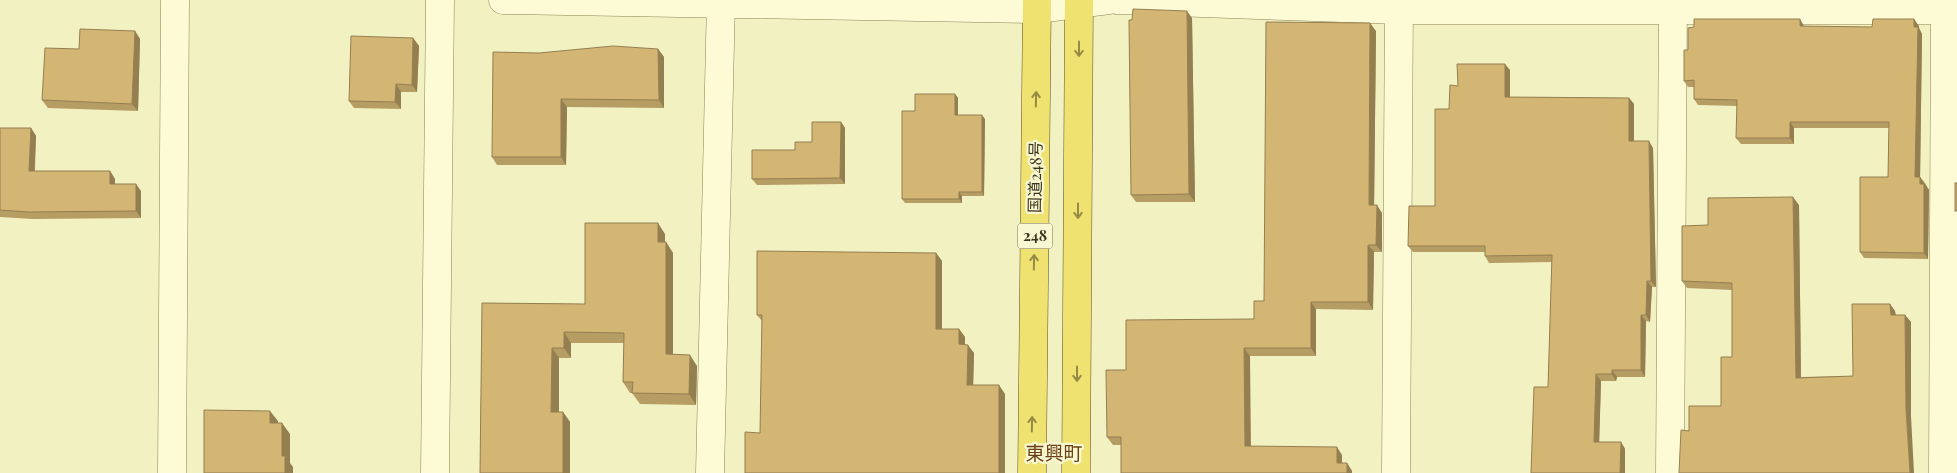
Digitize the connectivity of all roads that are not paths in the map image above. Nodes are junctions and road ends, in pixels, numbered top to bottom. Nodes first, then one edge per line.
1 (176, 0) edge
2 (440, 0) edge
3 (503, 0) edge
4 (1109, 0) edge
5 (1117, 0) edge
6 (721, 2) edge
7 (1079, 2) edge
8 (1037, 5) edge
9 (1399, 5) edge
10 (1673, 5) edge
11 (1949, 7) edge
12 (172, 473) edge
13 (435, 473) edge
14 (710, 473) edge
15 (1032, 473) edge
16 (1076, 473) edge
17 (1396, 473) edge
18 (1670, 473) edge
19 (1943, 473) edge

1 - 12 street
2 - 13 street
3 - 6 street
4 - 7 street
5 - 9 street
6 - 8 street
6 - 14 street
7 - 8 street
7 -> 16 highway
15 -> 8 highway, 国道248号 / 248
9 - 10 street
9 - 17 street
10 - 11 street
10 - 18 street
11 - 19 street

